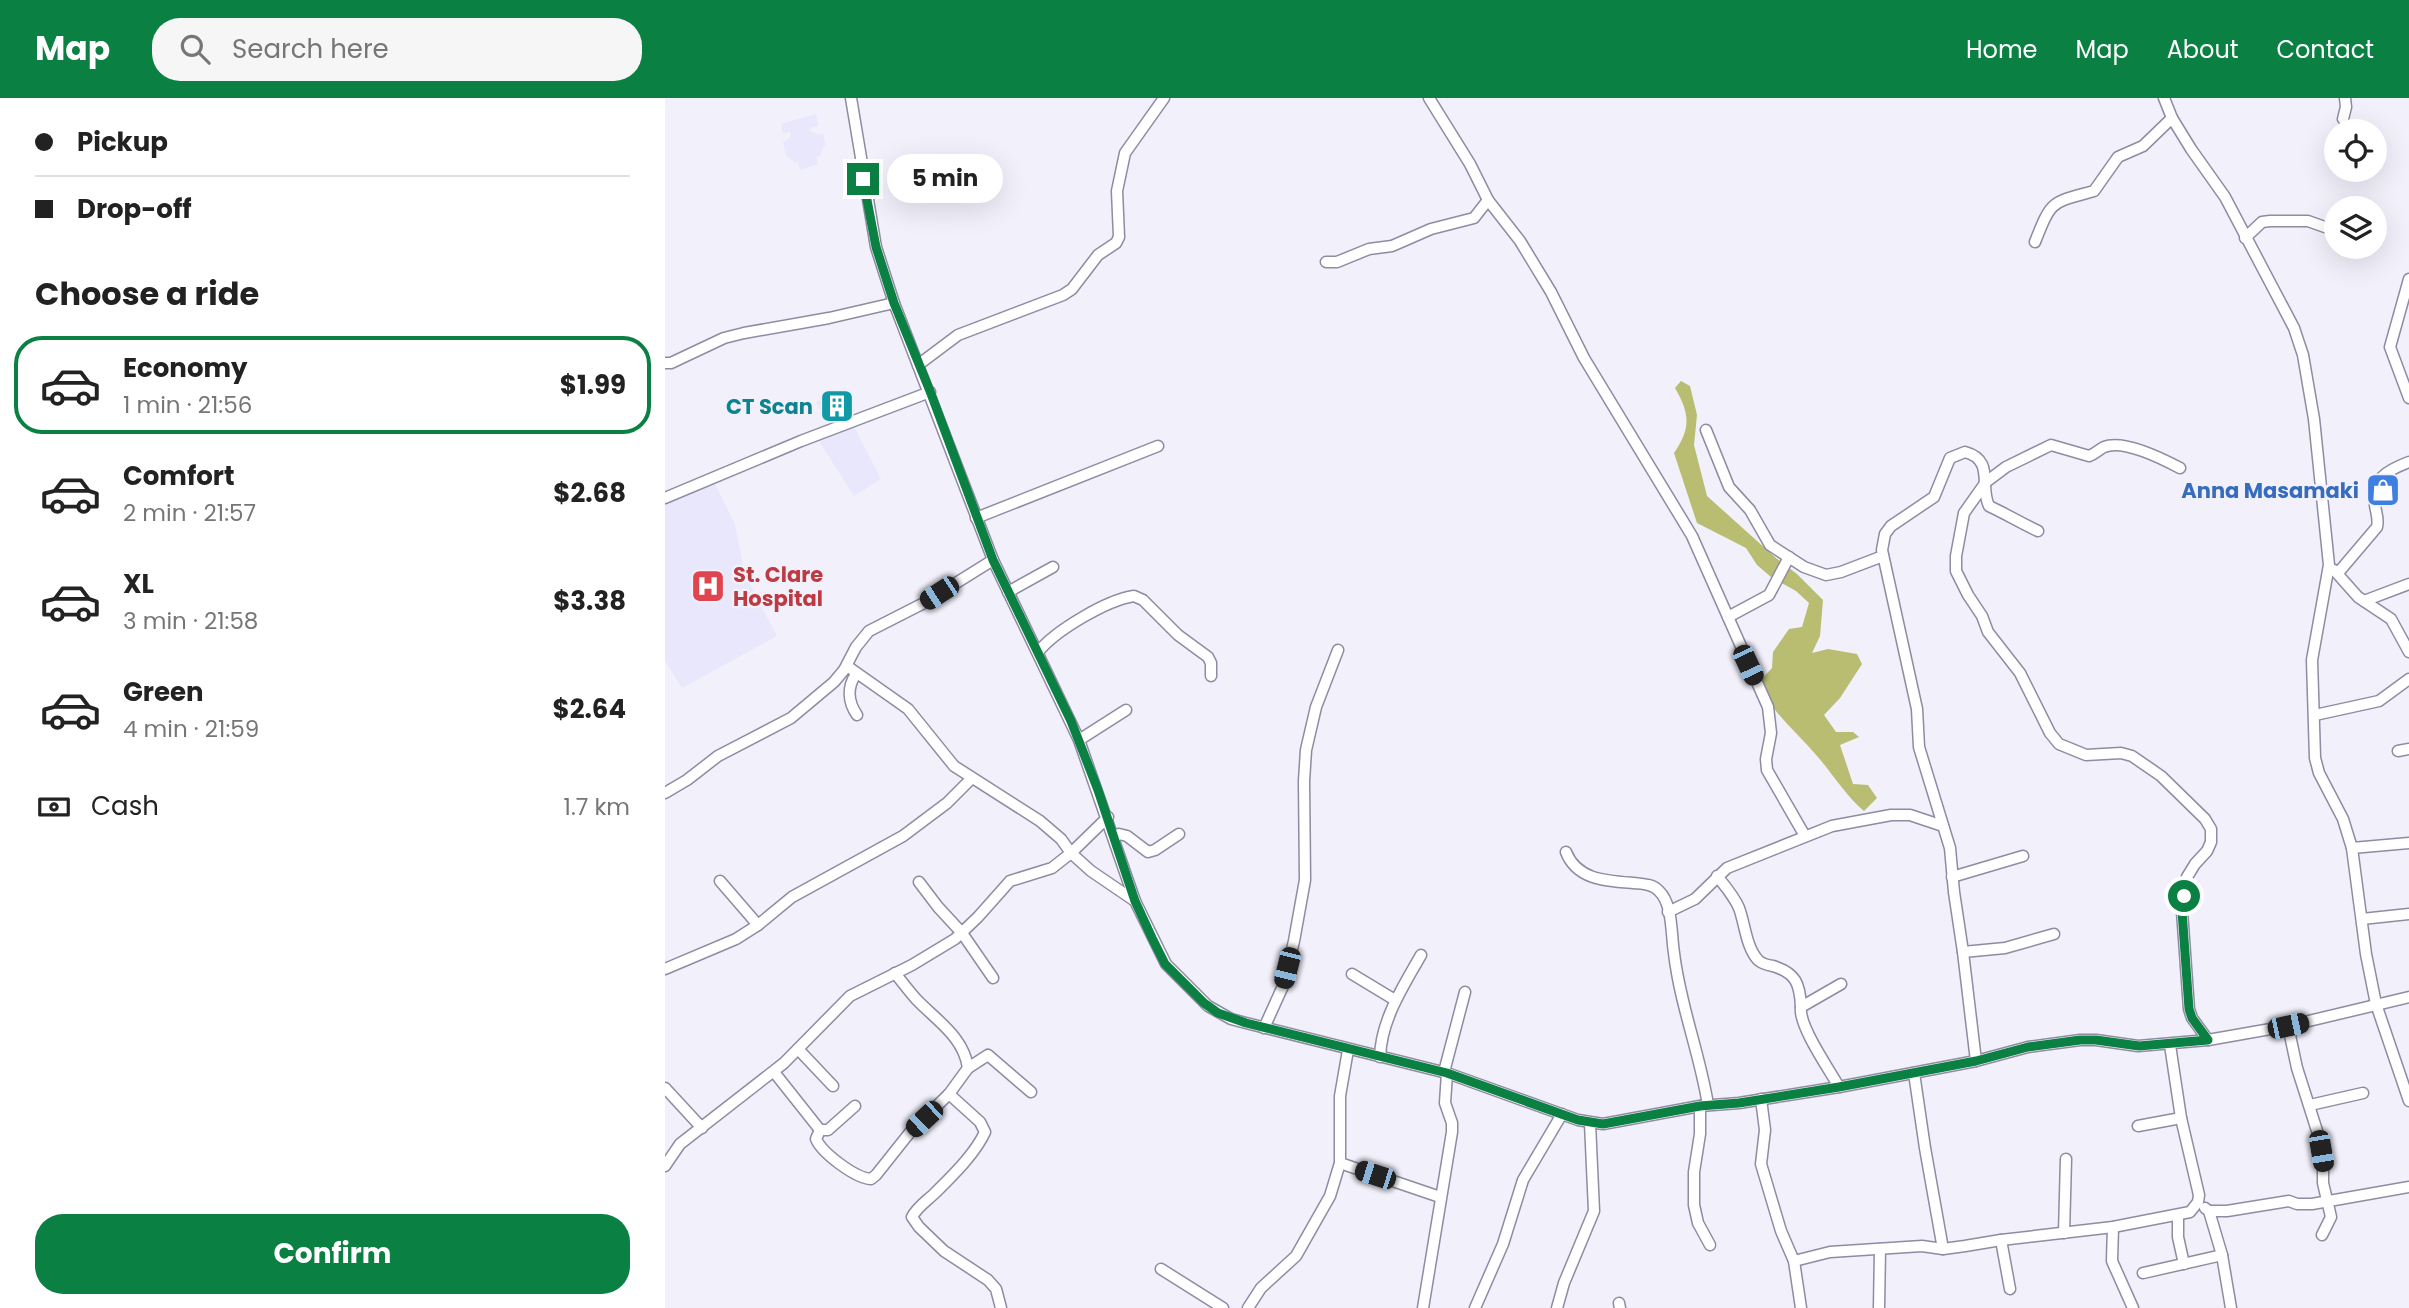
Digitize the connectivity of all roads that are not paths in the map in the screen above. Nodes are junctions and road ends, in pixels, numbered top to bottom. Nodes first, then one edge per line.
1 (851, 98) edge
2 (1164, 98) edge
3 (1429, 98) edge
4 (2164, 98) edge
5 (2345, 98) edge
6 (2172, 118) junction
7 (2343, 119) dead end
8 (1488, 200) junction
9 (2324, 226) edge
10 (2245, 238) junction
11 (2035, 242) dead end
12 (1326, 262) dead end
13 (2409, 279) edge
14 (894, 303) junction
15 (665, 363) edge
16 (918, 365) junction
17 (930, 391) junction
18 (2409, 398) edge
19 (1706, 430) dead end
20 (1158, 446) dead end
21 (2409, 461) edge
22 (2181, 468) dead end
23 (1986, 482) junction
24 (665, 498) edge
25 (976, 519) junction
26 (2038, 531) dead end
27 (1883, 556) junction
28 (1789, 557) junction
29 (993, 560) junction
30 (2329, 565) junction
31 (1053, 567) dead end
32 (2338, 573) junction
33 (2409, 584) edge
34 (1008, 592) junction
35 (2364, 601) junction
36 (1728, 617) junction
37 (1338, 650) dead end
38 (1038, 652) junction
39 (2409, 652) edge
40 (847, 666) junction
41 (856, 674) junction
42 (1211, 676) dead end
43 (2409, 679) edge
44 (1126, 709) dead end
45 (2315, 715) junction
46 (857, 716) dead end
47 (1079, 740) junction
48 (972, 778) junction
49 (665, 793) edge
50 (1108, 817) junction
51 (1943, 826) junction
52 (1178, 834) dead end
53 (1805, 836) junction
54 (1115, 837) junction
55 (2409, 843) edge
56 (2352, 848) junction
57 (1566, 852) dead end
58 (1072, 853) junction
59 (2023, 856) dead end
60 (1717, 876) junction
61 (1952, 877) junction
62 (720, 881) dead end
63 (919, 882) dead end
64 (1135, 901) junction
65 (1668, 912) junction
66 (2409, 914) edge
67 (2362, 919) junction
68 (758, 925) junction
69 (962, 933) junction
70 (2054, 934) dead end
71 (1963, 952) junction
72 (1421, 955) dead end
73 (665, 969) edge
74 (895, 973) junction
75 (1352, 974) dead end
76 (993, 978) dead end
77 (1840, 984) dead end
78 (1465, 992) dead end
79 (2409, 997) edge
80 (1395, 1000) junction
81 (2376, 1004) junction
82 (1801, 1007) junction
83 (2288, 1026) junction
84 (1264, 1028) junction
85 (2208, 1040) junction
86 (2170, 1045) junction
87 (799, 1049) junction
88 (1348, 1050) junction
89 (1380, 1058) junction
90 (1976, 1061) junction
91 (968, 1068) junction
92 (774, 1072) junction
93 (1445, 1072) junction
94 (1914, 1073) junction
95 (833, 1086) dead end
96 (1839, 1087) junction
97 (665, 1088) edge
98 (1031, 1092) dead end
99 (2363, 1093) dead end
100 (949, 1094) junction
101 (1761, 1099) junction
102 (2409, 1101) edge
103 (2310, 1105) junction
104 (855, 1106) dead end
105 (1704, 1106) junction
106 (1562, 1114) junction
107 (2181, 1118) junction
108 (1590, 1123) junction
109 (2138, 1126) dead end
110 (702, 1128) junction
111 (820, 1130) junction
112 (2066, 1159) dead end
113 (1340, 1163) junction
114 (665, 1166) edge
115 (2409, 1187) edge
116 (1440, 1197) junction
117 (2328, 1201) junction
118 (2198, 1202) junction
119 (2209, 1211) junction
120 (2178, 1216) junction
121 (2113, 1227) junction
122 (2064, 1233) junction
123 (2322, 1235) dead end
124 (2001, 1240) junction
125 (1710, 1245) dead end
126 (1880, 1249) junction
127 (1943, 1249) junction
128 (2222, 1255) junction
129 (1794, 1261) junction
130 (2184, 1264) junction
131 (1161, 1269) dead end
132 (2143, 1273) dead end
133 (2010, 1289) dead end
134 (1001, 1308) edge
135 (1223, 1308) edge
136 (1248, 1308) edge
137 (1423, 1308) edge
138 (1475, 1308) edge
139 (1557, 1308) edge
140 (1801, 1308) edge
141 (1879, 1308) edge
142 (2133, 1308) edge
143 (2231, 1308) edge

1 - 14 street
2 - 16 street
3 - 8 street
4 - 6 street
5 - 7 street
6 - 10 street
6 - 11 street
8 - 12 street
8 - 36 street
9 - 10 street
10 - 30 street
13 - 18 street
14 - 15 street
14 - 16 street
16 - 17 street
17 - 24 street
17 - 25 street
19 - 28 street
20 - 25 street
21 - 32 street
22 - 23 street
23 - 26 street
23 - 27 street
23 - 85 street
25 - 29 street
27 - 28 street
27 - 51 street
28 - 36 street
29 - 34 street
29 - 40 street
30 - 32 street
30 - 45 street
31 - 34 street
32 - 35 street
33 - 35 street
34 - 38 street
35 - 39 street
36 - 53 street
37 - 84 street
38 - 42 street
38 - 47 street
40 - 41 street
40 - 49 street
41 - 46 street
41 - 48 street
43 - 45 street
44 - 47 street
45 - 56 street
47 - 50 street
48 - 58 street
48 - 68 street
50 - 54 street
50 - 58 street
51 - 53 street
51 - 61 street
52 - 54 street
53 - 60 street
54 - 64 street
55 - 56 street
56 - 67 street
57 - 65 street
58 - 64 street
58 - 69 street
59 - 61 street
60 - 65 street
60 - 82 street
61 - 71 street
62 - 68 street
63 - 69 street
64 - 84 street
65 - 105 street
66 - 67 street
67 - 81 street
68 - 73 street
69 - 74 street
69 - 76 street
70 - 71 street
71 - 90 street
72 - 80 street
74 - 87 street
74 - 91 street
75 - 80 street
77 - 82 street
78 - 93 street
79 - 81 street
80 - 89 street
81 - 83 street
81 - 102 street
82 - 96 street
83 - 85 street
83 - 103 street
84 - 88 street
85 - 86 street
86 - 90 street
86 - 107 street
87 - 92 street
87 - 95 street
88 - 89 street
88 - 113 street
89 - 93 street
90 - 94 street
91 - 98 street
91 - 100 street
92 - 110 street
92 - 111 street
93 - 106 street
93 - 116 street
94 - 96 street
94 - 127 street
96 - 101 street
97 - 110 street
99 - 103 street
100 - 111 street
100 - 134 street
101 - 105 street
101 - 129 street
103 - 117 street
104 - 111 street
105 - 108 street
105 - 125 street
106 - 108 street
106 - 138 street
107 - 109 street
107 - 118 street
108 - 139 street
110 - 114 street
112 - 122 street
113 - 116 street
113 - 136 street
115 - 117 street
116 - 137 street
117 - 119 street
117 - 123 street
118 - 119 street
118 - 120 street
119 - 128 street
120 - 121 street
120 - 130 street
121 - 122 street
121 - 142 street
122 - 124 street
124 - 127 street
124 - 133 street
126 - 127 street
126 - 129 street
126 - 141 street
128 - 130 street
128 - 143 street
129 - 140 street
130 - 132 street
131 - 135 street

